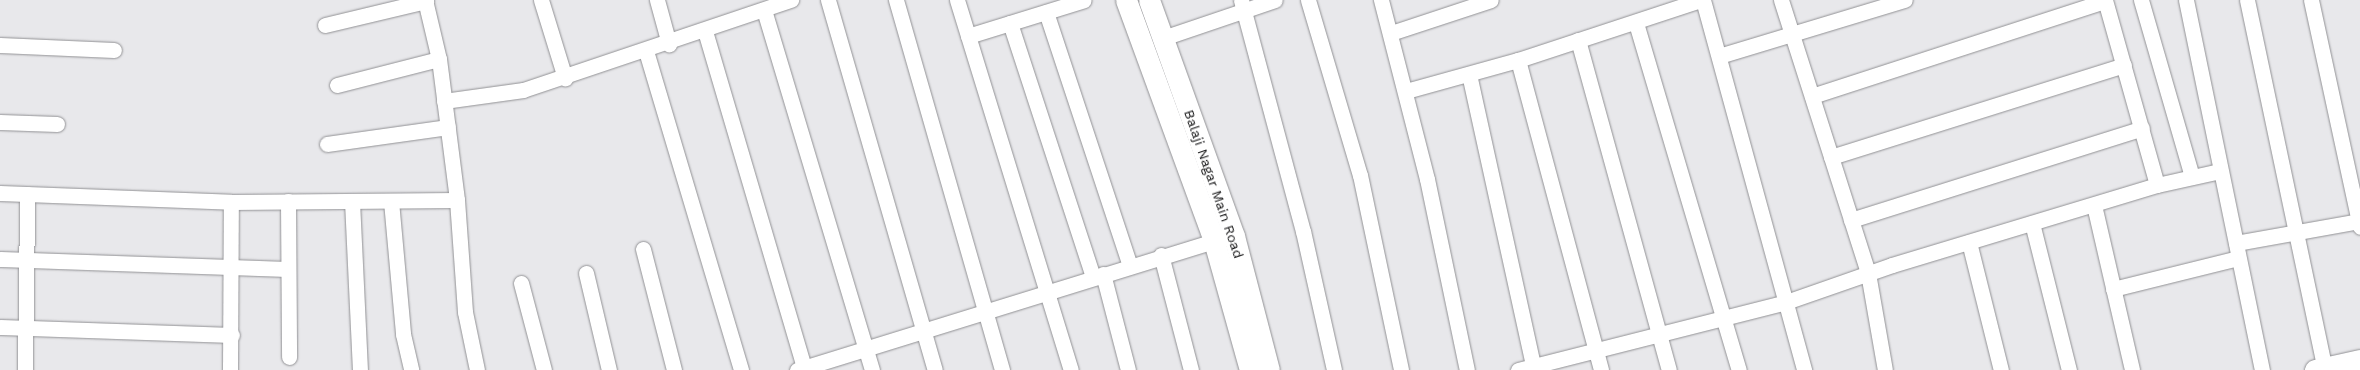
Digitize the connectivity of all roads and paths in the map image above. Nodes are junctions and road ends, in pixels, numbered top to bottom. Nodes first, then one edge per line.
1 (425, 0) edge
2 (541, 0) edge
3 (657, 0) edge
4 (791, 0) edge
5 (828, 0) edge
6 (896, 0) edge
7 (957, 0) edge
8 (1084, 0) edge
9 (1126, 0) edge
10 (1149, 0) edge
11 (1275, 0) edge
12 (1308, 0) edge
13 (1381, 0) edge
14 (1491, 0) edge
15 (1702, 0) edge
16 (1781, 0) edge
17 (1905, 0) edge
18 (2141, 0) edge
19 (2186, 0) edge
20 (2247, 0) edge
21 (2311, 0) edge
22 (2105, 1) edge
23 (771, 5) edge
24 (1243, 5) edge
25 (1046, 12) junction
26 (1010, 23) junction
27 (1636, 23) junction
28 (324, 25) dead end
29 (705, 31) junction
30 (1391, 33) junction
31 (1792, 35) junction
32 (968, 36) junction
33 (1163, 38) junction
34 (1578, 40) junction
35 (669, 44) junction
36 (0, 45) edge
37 (114, 50) dead end
38 (646, 51) junction
39 (1719, 56) junction
40 (439, 59) junction
41 (1518, 60) junction
42 (2124, 65) junction
43 (1469, 74) junction
44 (565, 78) junction
45 (337, 85) dead end
46 (1406, 91) junction
47 (1812, 96) junction
48 (444, 101) junction
49 (0, 122) edge
50 (57, 124) dead end
51 (448, 127) junction
52 (2142, 128) junction
53 (327, 144) dead end
54 (1831, 157) junction
55 (2220, 172) junction
56 (2192, 177) junction
57 (2156, 185) junction
58 (0, 193) edge
59 (27, 194) junction
60 (457, 200) junction
61 (288, 201) junction
62 (352, 201) junction
63 (391, 201) junction
64 (231, 202) junction
65 (2094, 205) junction
66 (1851, 220) junction
67 (2032, 223) junction
68 (2360, 223) edge
69 (2298, 232) junction
70 (1224, 238) junction
71 (1969, 242) junction
72 (2236, 243) junction
73 (643, 249) dead end
74 (1161, 255) junction
75 (2238, 258) junction
76 (0, 259) edge
77 (25, 260) junction
78 (1130, 266) junction
79 (231, 268) junction
80 (287, 269) junction
81 (586, 273) dead end
82 (1868, 274) junction
83 (1098, 275) junction
84 (521, 284) dead end
85 (2113, 289) junction
86 (1049, 291) junction
87 (1786, 302) junction
88 (984, 310) junction
89 (1726, 319) junction
90 (0, 326) edge
91 (26, 327) junction
92 (924, 329) junction
93 (232, 335) junction
94 (1659, 335) junction
95 (866, 348) junction
96 (1596, 351) junction
97 (289, 357) dead end
98 (2360, 360) edge
99 (1533, 368) edge
100 (802, 369) edge
101 (2322, 369) edge
102 (25, 370) edge
103 (230, 370) edge
104 (360, 370) edge
105 (411, 370) edge
106 (477, 370) edge
107 (544, 370) edge
108 (609, 370) edge
109 (674, 370) edge
110 (741, 370) edge
111 (872, 370) edge
112 (935, 370) edge
113 (1002, 370) edge
114 (1071, 370) edge
115 (1128, 370) edge
116 (1191, 370) edge
117 (1250, 370) edge
118 (1269, 370) edge
119 (1334, 370) edge
120 (1401, 370) edge
121 (1467, 370) edge
122 (1518, 370) edge
123 (1601, 370) edge
124 (1669, 370) edge
125 (1739, 370) edge
126 (1804, 370) edge
127 (1885, 370) edge
128 (2001, 370) edge
129 (2069, 370) edge
130 (2132, 370) edge
131 (2262, 370) edge

1 - 28 street
1 - 40 street
2 - 44 street
3 - 35 street
4 - 23 street
5 - 92 street
6 - 88 street
7 - 32 street
8 - 25 street
9 - 70 street
10 - 33 street, Balaji Nagar Main Road
11 - 24 street
12 - 120 street
13 - 30 street
14 - 30 street
15 - 27 street
15 - 39 street
16 - 31 street
17 - 31 street
18 - 56 street
19 - 55 street
20 - 69 street
21 - 68 street
22 - 42 street
22 - 47 street
23 - 29 street
23 - 95 street
24 - 33 street
24 - 119 street
25 - 26 street
25 - 78 street
26 - 32 street
26 - 83 street
27 - 34 street
27 - 89 street
29 - 35 street
29 - 100 street
30 - 46 street
31 - 39 street
31 - 47 street
32 - 86 street
33 - 70 street, Balaji Nagar Main Road
34 - 41 street
34 - 94 street
35 - 38 street
36 - 37 street
38 - 44 street
38 - 110 street
39 - 87 street
40 - 45 street
40 - 48 street
41 - 43 street
41 - 96 street
42 - 52 street
42 - 54 street
43 - 46 street
43 - 99 street
44 - 48 street
46 - 121 street
47 - 54 street
48 - 51 street
49 - 50 street
51 - 53 street
51 - 60 street
52 - 57 street
52 - 66 street
54 - 66 street
55 - 56 street
55 - 72 street
56 - 57 street
57 - 65 street
58 - 59 street
59 - 64 street
59 - 77 street
60 - 63 street
60 - 106 street
61 - 62 street
61 - 64 street
61 - 80 street
62 - 63 street
62 - 104 street
63 - 105 street
64 - 79 street
65 - 67 street
65 - 85 street
66 - 82 street
67 - 71 street
67 - 129 street
68 - 69 street
69 - 72 street
69 - 101 street
70 - 74 street
70 - 117 street
70 - 118 street, Balaji Nagar Main Road
71 - 82 street
71 - 128 street
72 - 75 street
73 - 109 street
74 - 78 street
74 - 116 street
75 - 85 street
75 - 131 street
76 - 77 street
77 - 79 street
77 - 91 street
78 - 83 street
79 - 80 street
79 - 93 street
80 - 97 street
81 - 108 street
82 - 87 street
82 - 127 street
83 - 86 street
83 - 115 street
84 - 107 street
85 - 130 street
86 - 88 street
86 - 114 street
87 - 89 street
87 - 126 street
88 - 92 street
88 - 113 street
89 - 94 street
89 - 125 street
90 - 91 street
91 - 93 street
91 - 102 street
92 - 95 street
92 - 112 street
93 - 103 street
94 - 96 street
94 - 124 street
95 - 100 street
95 - 111 street
96 - 99 street
96 - 123 street
98 - 101 street
99 - 122 street

